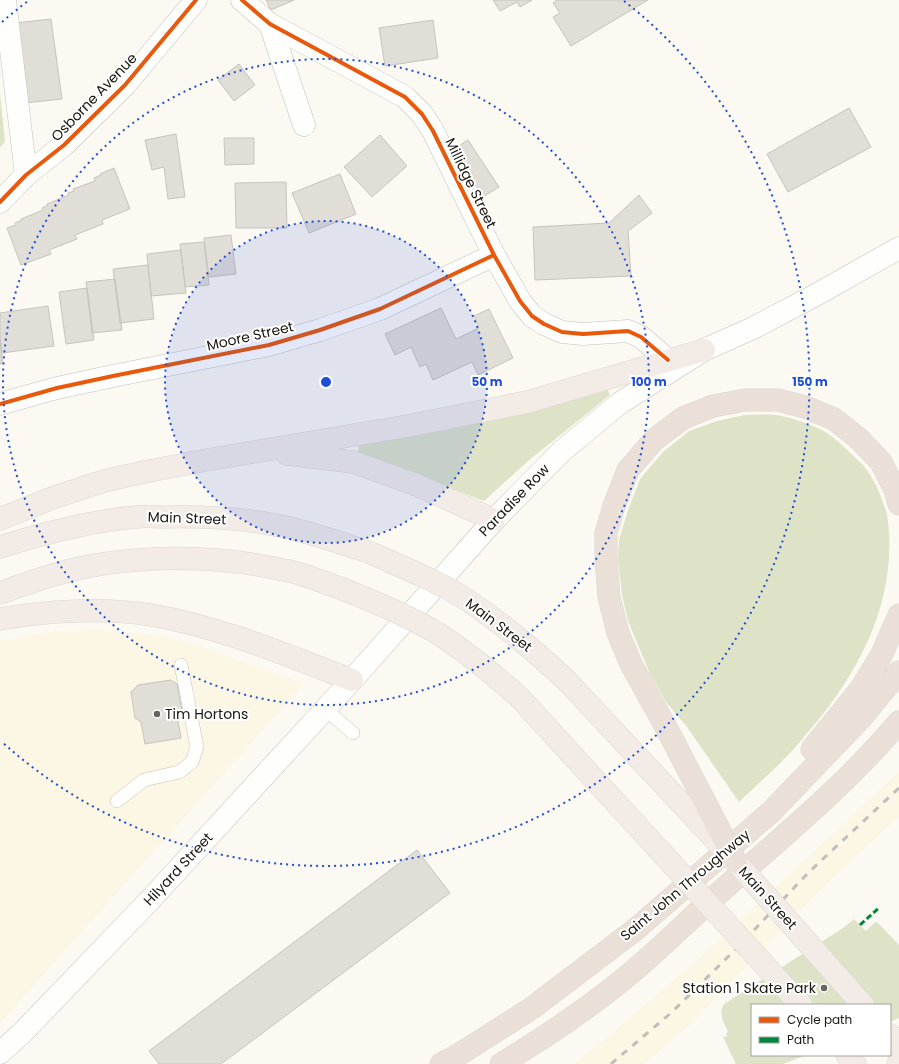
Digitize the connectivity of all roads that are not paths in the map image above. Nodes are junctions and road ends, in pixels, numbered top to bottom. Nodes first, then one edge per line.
1 (196, 0) edge
2 (242, 0) edge
3 (4, 6) edge
4 (270, 24) junction
5 (304, 125) dead end
6 (26, 175) junction
7 (0, 202) edge
8 (899, 248) edge
9 (494, 255) junction
10 (704, 350) junction
11 (668, 360) junction
12 (0, 404) edge
13 (260, 451) junction
14 (899, 504) edge
15 (0, 519) edge
16 (494, 520) junction
17 (0, 547) edge
18 (0, 593) edge
19 (899, 615) edge
20 (0, 619) edge
21 (182, 665) dead end
22 (899, 672) edge
23 (352, 680) junction
24 (325, 709) junction
25 (899, 722) edge
26 (899, 726) edge
27 (353, 733) dead end
28 (881, 743) junction
29 (118, 801) dead end
30 (736, 862) junction
31 (703, 871) junction
32 (800, 1004) edge
33 (862, 1004) edge
34 (891, 1036) edge
35 (899, 1045) edge
36 (0, 1053) edge
37 (848, 1056) edge
38 (441, 1064) edge
39 (501, 1064) edge
40 (856, 1064) edge

1 - 6 street, Osborne Avenue
2 - 4 street, Millidge Street
3 - 6 street
4 - 5 street
4 - 9 street, Millidge Street
6 - 7 street, Osborne Avenue
8 - 10 street, Paradise Row
9 - 11 street, Millidge Street
9 - 12 street, Moore Street
10 - 11 main road
10 - 16 street, Paradise Row
11 - 13 main road
13 - 15 main road
13 - 16 main road
14 - 30 highway, bridge
16 - 23 street, Paradise Row
17 - 30 main road, Main Street, bridge
18 - 32 main road, bridge
19 - 31 highway
20 - 23 main road
21 - 29 lane
22 - 31 highway, Saint John Throughway
23 - 24 street, Hilyard Street
24 - 27 lane
24 - 36 street, Hilyard Street
25 - 28 highway, Saint John Throughway
26 - 28 highway
28 - 39 highway, Saint John Throughway
30 - 33 main road, Main Street, bridge
31 - 38 highway, Saint John Throughway
34 - 35 main road
37 - 40 main road

